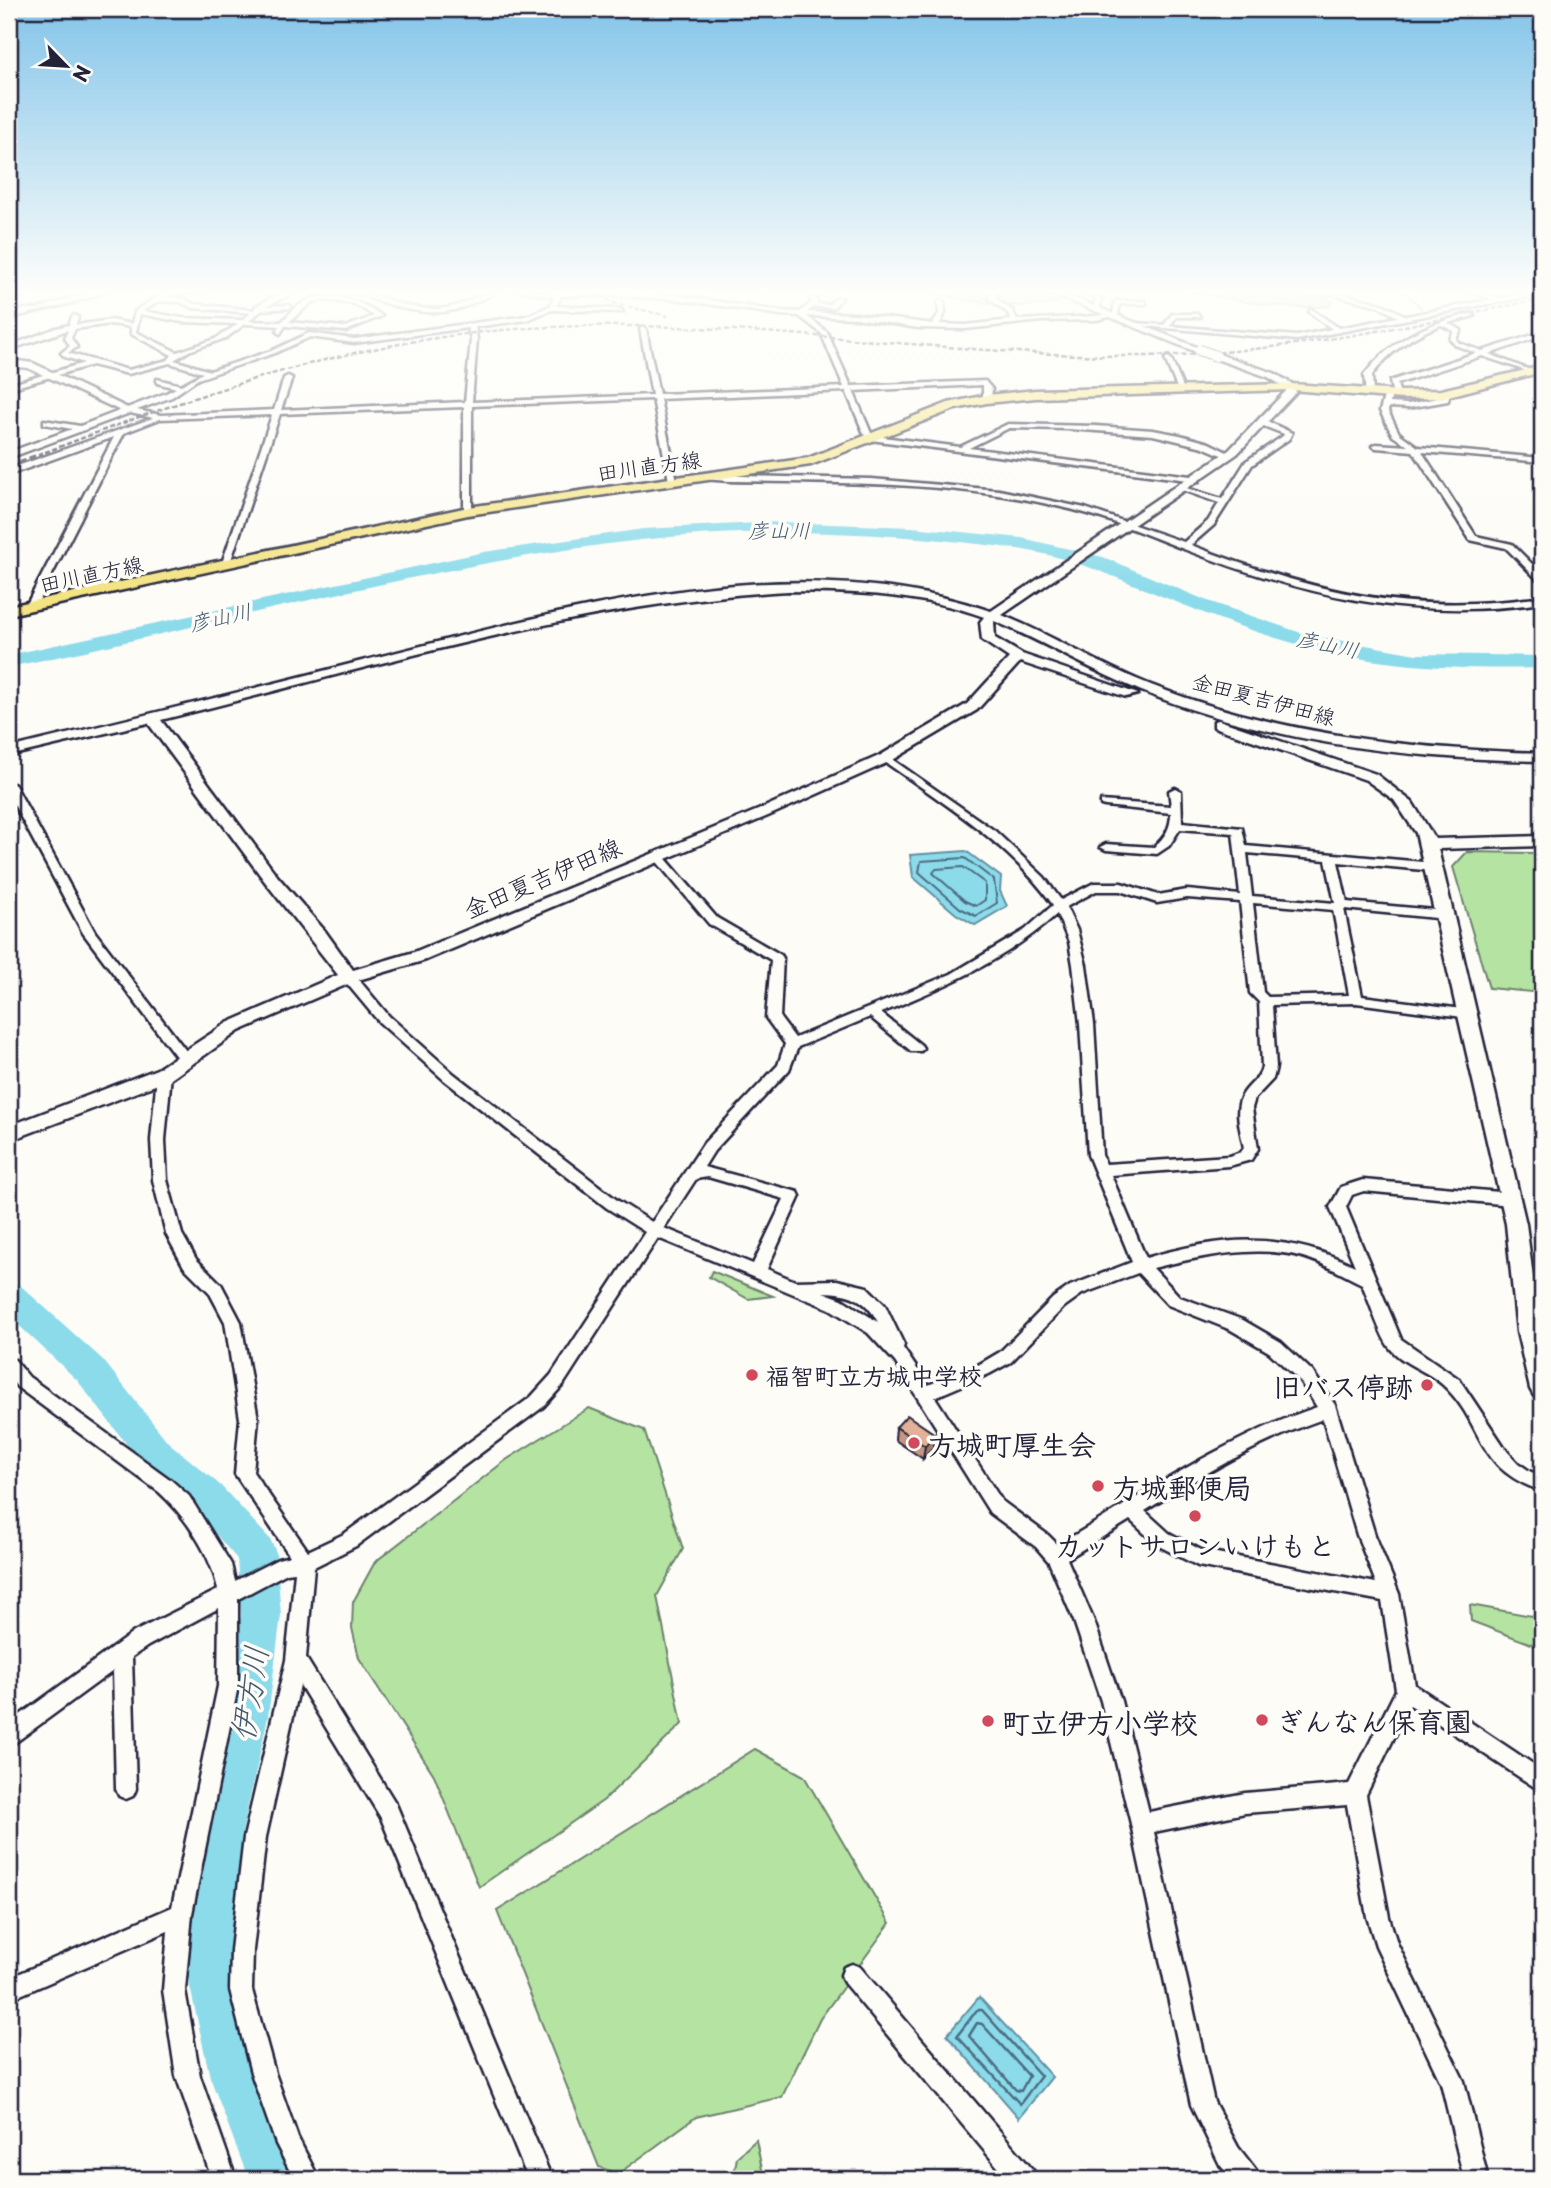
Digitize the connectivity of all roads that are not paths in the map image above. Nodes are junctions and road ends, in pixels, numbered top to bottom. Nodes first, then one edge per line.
1 (82, 391) edge
2 (172, 391) edge
3 (283, 391) edge
4 (469, 391) edge
5 (656, 391) edge
6 (797, 391) edge
7 (848, 391) edge
8 (988, 391) edge
9 (1158, 391) edge
10 (1292, 391) edge
11 (1354, 391) edge
12 (1391, 391) edge
13 (1453, 391) edge
14 (1368, 392) joint
15 (657, 397) junction
16 (1390, 398) junction
17 (987, 399) junction
18 (9, 402) edge
19 (468, 404) junction
20 (129, 411) junction
21 (276, 412) junction
22 (9, 413) edge
23 (161, 417) junction
24 (47, 422) dead end
25 (1264, 423) junction
26 (82, 429) junction
27 (120, 433) junction
28 (873, 438) junction
29 (13, 444) dead end
30 (1376, 446) dead end
31 (1415, 448) junction
32 (27, 449) junction
33 (961, 449) junction
34 (9, 455) edge
35 (1229, 455) junction
36 (1542, 460) edge
37 (9, 472) edge
38 (701, 477) junction
39 (1196, 479) junction
40 (673, 481) junction
41 (1183, 489) junction
42 (1224, 502) junction
43 (468, 511) junction
44 (1128, 525) junction
45 (1184, 546) junction
46 (226, 564) junction
47 (1542, 579) edge
48 (1542, 600) edge
49 (31, 606) junction
50 (9, 611) edge
51 (997, 611) junction
52 (1017, 657) junction
53 (152, 718) junction
54 (9, 752) edge
55 (1542, 757) edge
56 (886, 758) junction
57 (9, 785) edge
58 (1175, 791) dead end
59 (1105, 803) dead end
60 (1176, 810) junction
61 (1177, 825) junction
62 (1542, 841) edge
63 (1429, 844) junction
64 (1106, 847) dead end
65 (1241, 849) junction
66 (657, 855) junction
67 (1331, 857) junction
68 (1434, 867) junction
69 (1247, 900) junction
70 (1059, 906) junction
71 (1340, 906) junction
72 (1446, 915) junction
73 (349, 977) junction
74 (1356, 999) junction
75 (1265, 1001) junction
76 (872, 1012) junction
77 (1470, 1014) junction
78 (792, 1044) junction
79 (916, 1048) dead end
80 (185, 1059) junction
81 (164, 1074) junction
82 (9, 1134) edge
83 (1103, 1170) junction
84 (692, 1174) junction
85 (1511, 1199) junction
86 (653, 1230) junction
87 (1141, 1266) junction
88 (757, 1273) junction
89 (1366, 1279) junction
90 (789, 1286) junction
91 (901, 1357) junction
92 (9, 1365) edge
93 (1542, 1389) edge
94 (924, 1394) junction
95 (1329, 1410) junction
96 (1542, 1483) edge
97 (1133, 1511) junction
98 (1056, 1556) junction
99 (305, 1562) junction
100 (236, 1593) junction
101 (1390, 1594) junction
102 (122, 1653) junction
103 (296, 1660) junction
104 (1406, 1691) junction
105 (9, 1735) edge
106 (1542, 1782) edge
107 (127, 1789) dead end
108 (1354, 1794) junction
109 (1142, 1824) junction
110 (181, 1914) junction
111 (852, 1975) dead end
112 (9, 1989) edge
113 (224, 2179) edge
114 (307, 2179) edge
115 (540, 2179) edge
116 (1024, 2179) edge
117 (1247, 2179) edge
118 (1476, 2179) edge

1 - 20 main road
2 - 20 street
3 - 21 street
4 - 19 street
5 - 15 street
6 - 15 street
7 - 28 street
8 - 17 street
9 - 17 main road, 田川直方線
10 - 25 main road
11 - 14 main road, 田川直方線
12 - 16 street
13 - 16 main road, 田川直方線
14 - 16 main road, 田川直方線
15 - 19 street
15 - 40 street
16 - 31 street
17 - 28 main road, 田川直方線
18 - 22 street
19 - 21 street
19 - 43 street
20 - 23 street
20 - 26 street
21 - 23 street
21 - 46 street
23 - 27 street
24 - 26 street
25 - 35 main road
25 - 42 street
26 - 32 street
27 - 37 street
27 - 49 street
28 - 33 street
28 - 38 main road, 田川直方線
29 - 32 street
30 - 31 street
31 - 36 street
31 - 47 street
32 - 34 street
33 - 35 street
33 - 39 street
35 - 39 main road
38 - 40 main road, 田川直方線
38 - 44 street
39 - 41 main road
40 - 43 main road, 田川直方線
41 - 42 street
41 - 44 main road
42 - 45 street
43 - 46 main road, 田川直方線
44 - 45 street
44 - 51 main road
45 - 48 street
46 - 49 main road, 田川直方線
49 - 50 main road, 田川直方線
51 - 52 main road
51 - 53 main road, 金田夏吉伊田線
51 - 55 main road, 金田夏吉伊田線
52 - 56 main road, 金田夏吉伊田線
52 - 63 main road
53 - 54 main road, 金田夏吉伊田線
53 - 73 main road
56 - 66 main road, 金田夏吉伊田線
56 - 70 street
57 - 80 street
58 - 60 street
59 - 60 street
60 - 61 street
61 - 64 street
61 - 65 street
62 - 63 main road
63 - 68 main road
65 - 67 street
65 - 69 street
66 - 73 main road, 金田夏吉伊田線
66 - 78 street
67 - 68 street
67 - 71 street
68 - 72 main road
69 - 70 street
69 - 71 street
69 - 75 street
70 - 76 street
70 - 83 street
71 - 72 street
71 - 74 street
72 - 77 main road
73 - 80 main road, 金田夏吉伊田線
73 - 86 street
74 - 75 street
74 - 77 street
75 - 83 street
76 - 78 street
76 - 79 street
77 - 85 main road
78 - 84 street
80 - 81 main road, 金田夏吉伊田線
81 - 82 main road, 金田夏吉伊田線
81 - 99 street
83 - 87 street
84 - 86 street
84 - 88 street
85 - 89 street
85 - 93 main road
86 - 88 street
86 - 99 street
87 - 89 street
87 - 94 street
87 - 95 street
88 - 90 street
89 - 96 street
90 - 91 street
90 - 91 street
91 - 94 street
92 - 100 street
94 - 98 street
95 - 97 street
95 - 101 street
97 - 98 street
97 - 101 street
98 - 109 street
99 - 100 street
99 - 103 street
100 - 102 street
100 - 110 street
101 - 104 street
102 - 105 street
102 - 107 street
103 - 114 street
103 - 115 street
104 - 106 street
104 - 108 street
108 - 109 street
108 - 118 street
109 - 117 street
110 - 112 street
110 - 113 street
111 - 116 street

